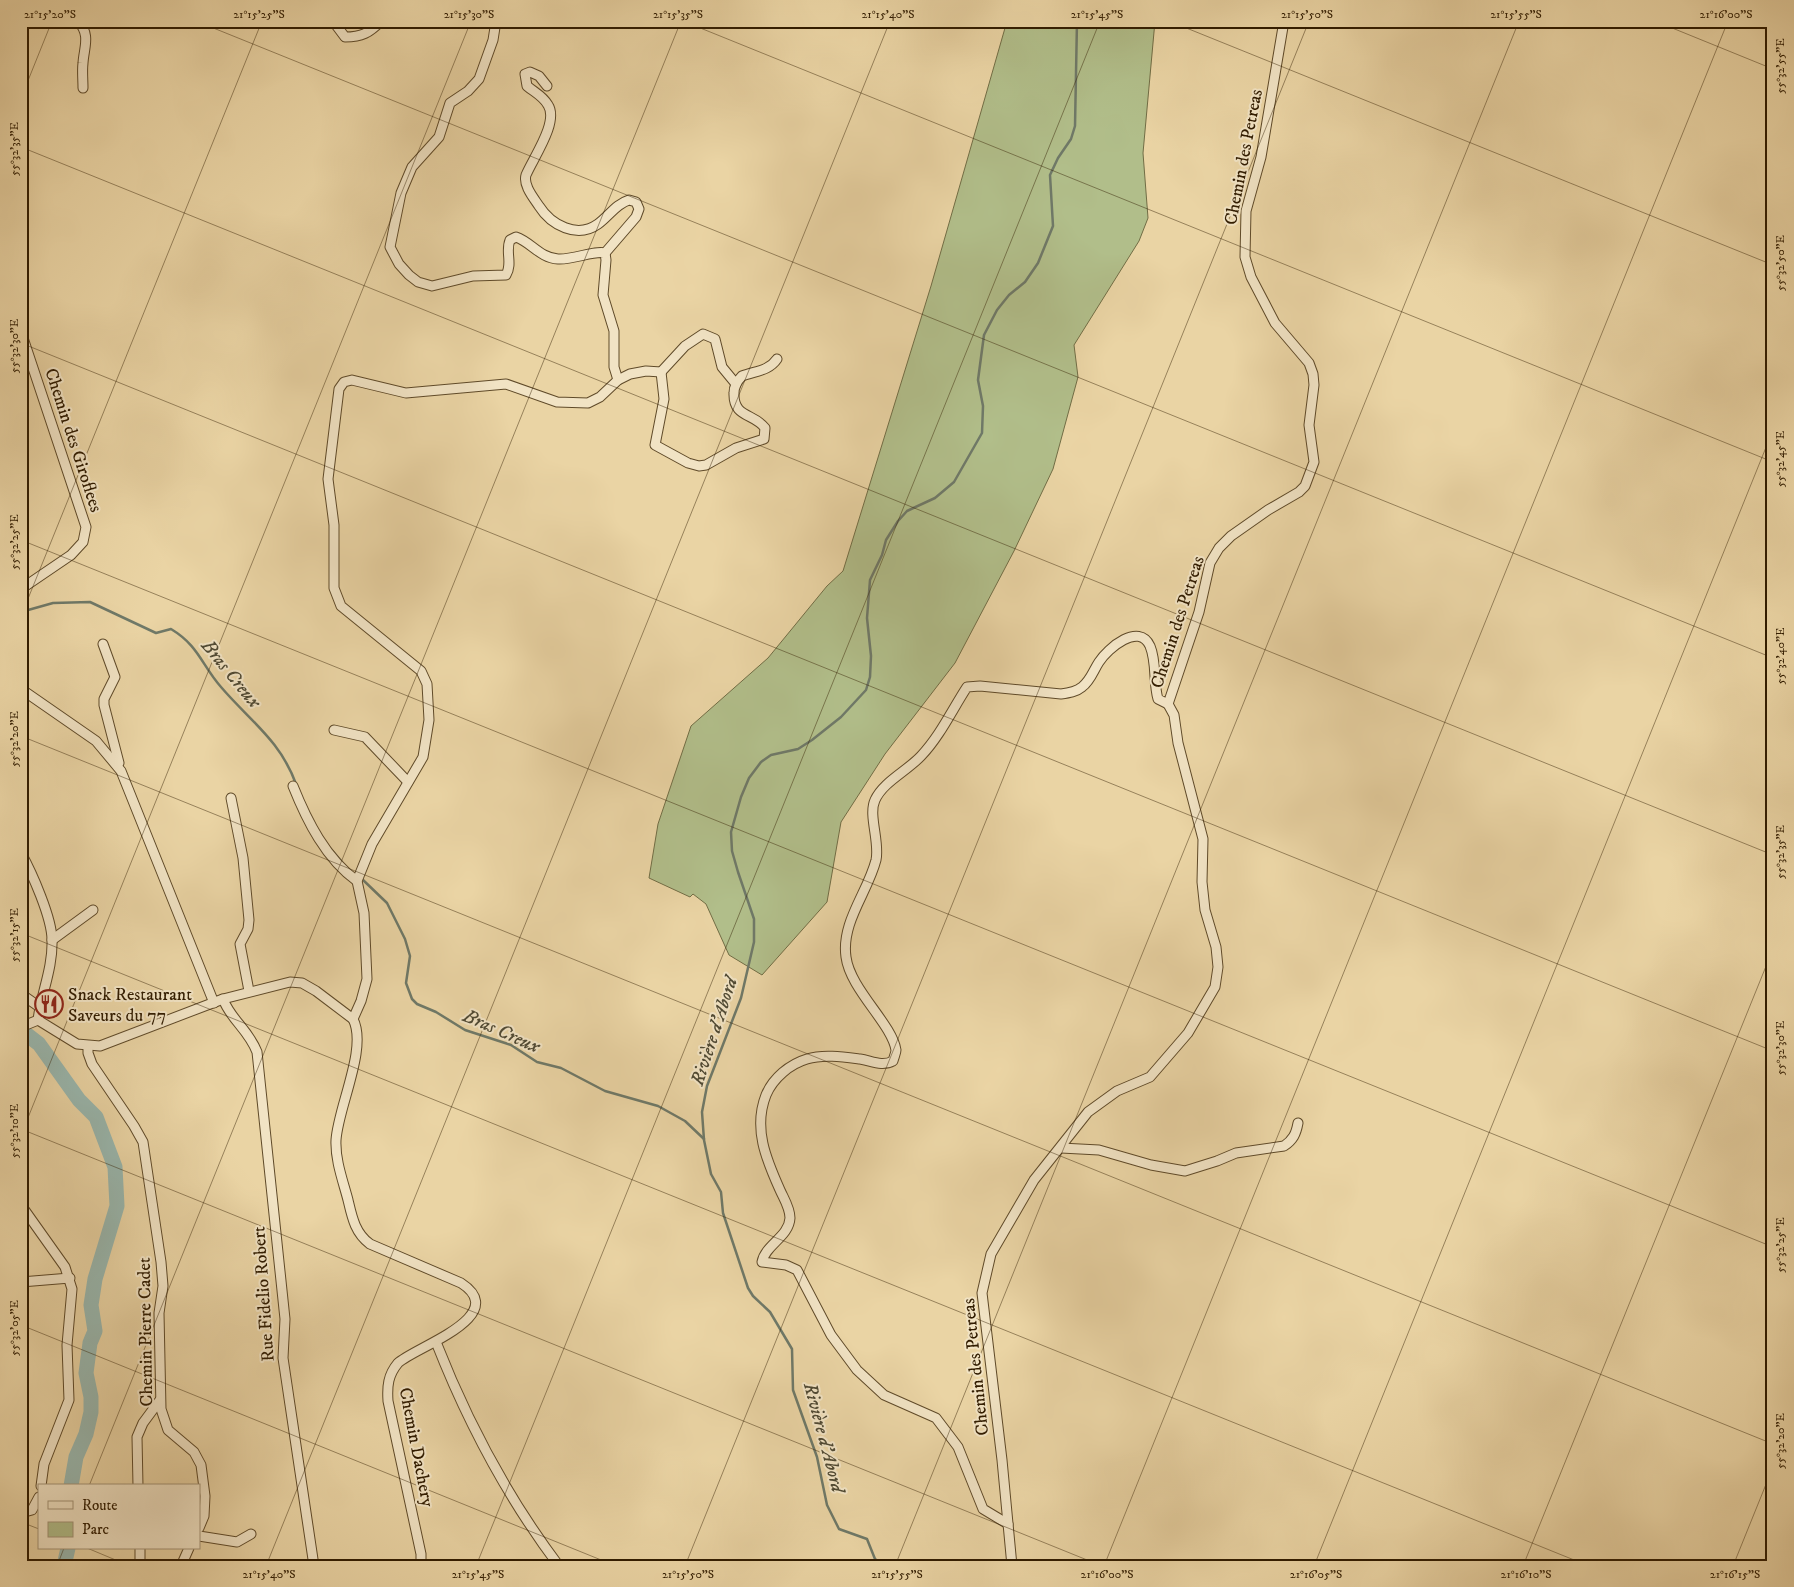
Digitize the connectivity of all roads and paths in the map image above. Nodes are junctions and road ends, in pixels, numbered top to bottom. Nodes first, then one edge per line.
1 (78, 21) edge
2 (333, 21) edge
3 (381, 21) edge
4 (496, 21) edge
5 (1284, 21) edge
6 (548, 86) dead end
7 (83, 88) dead end
8 (604, 253) junction
9 (21, 332) edge
10 (777, 359) dead end
11 (661, 372) junction
12 (618, 380) junction
13 (736, 384) junction
14 (21, 589) edge
15 (103, 644) dead end
16 (21, 690) edge
17 (1168, 704) junction
18 (334, 730) dead end
19 (121, 771) junction
20 (408, 782) junction
21 (293, 786) dead end
22 (231, 798) dead end
23 (21, 853) edge
24 (357, 881) junction
25 (93, 910) dead end
26 (52, 940) junction
27 (249, 991) junction
28 (21, 994) edge
29 (223, 999) junction
30 (214, 1003) junction
31 (41, 1008) junction
32 (353, 1019) junction
33 (35, 1021) junction
34 (21, 1027) edge
35 (88, 1046) junction
36 (1298, 1123) dead end
37 (1062, 1148) junction
38 (21, 1205) edge
39 (70, 1278) junction
40 (21, 1282) edge
41 (436, 1342) junction
42 (160, 1400) junction
43 (41, 1484) edge
44 (138, 1484) edge
45 (38, 1500) edge
46 (21, 1513) edge
47 (1008, 1524) junction
48 (200, 1526) edge
49 (251, 1534) dead end
50 (200, 1536) edge
51 (140, 1550) edge
52 (188, 1550) edge
53 (140, 1566) edge
54 (180, 1566) edge
55 (314, 1566) edge
56 (422, 1566) edge
57 (559, 1566) edge
58 (1012, 1566) edge

1 - 7 street
2 - 3 street
4 - 8 street
5 - 17 street, Chemin des Petreas
6 - 8 street
8 - 12 street
9 - 14 street, Chemin des Giroflees
10 - 13 street
11 - 12 street
11 - 13 street
11 - 13 street
12 - 20 street
15 - 19 street
16 - 19 street
17 - 37 street, Chemin des Petreas
17 - 47 street
18 - 20 street
19 - 30 street
20 - 24 street
21 - 24 street
22 - 27 street
23 - 26 street
24 - 32 street
25 - 26 street
26 - 31 street
27 - 29 street
27 - 32 street
28 - 31 street
29 - 30 street
29 - 55 street, Rue Fidelio Robert
30 - 35 street
31 - 33 street
32 - 41 street, Chemin Dachery
33 - 34 street
33 - 35 street
35 - 42 street, Chemin Pierre Cadet
36 - 37 street
37 - 47 street, Chemin des Petreas
38 - 39 street
39 - 40 street
39 - 43 street
41 - 56 street, Chemin Dachery
41 - 57 street
42 - 44 street
42 - 48 street, Chemin Pierre Cadet
45 - 46 street
47 - 58 street, Chemin des Petreas
49 - 50 street
51 - 53 street
52 - 54 street

